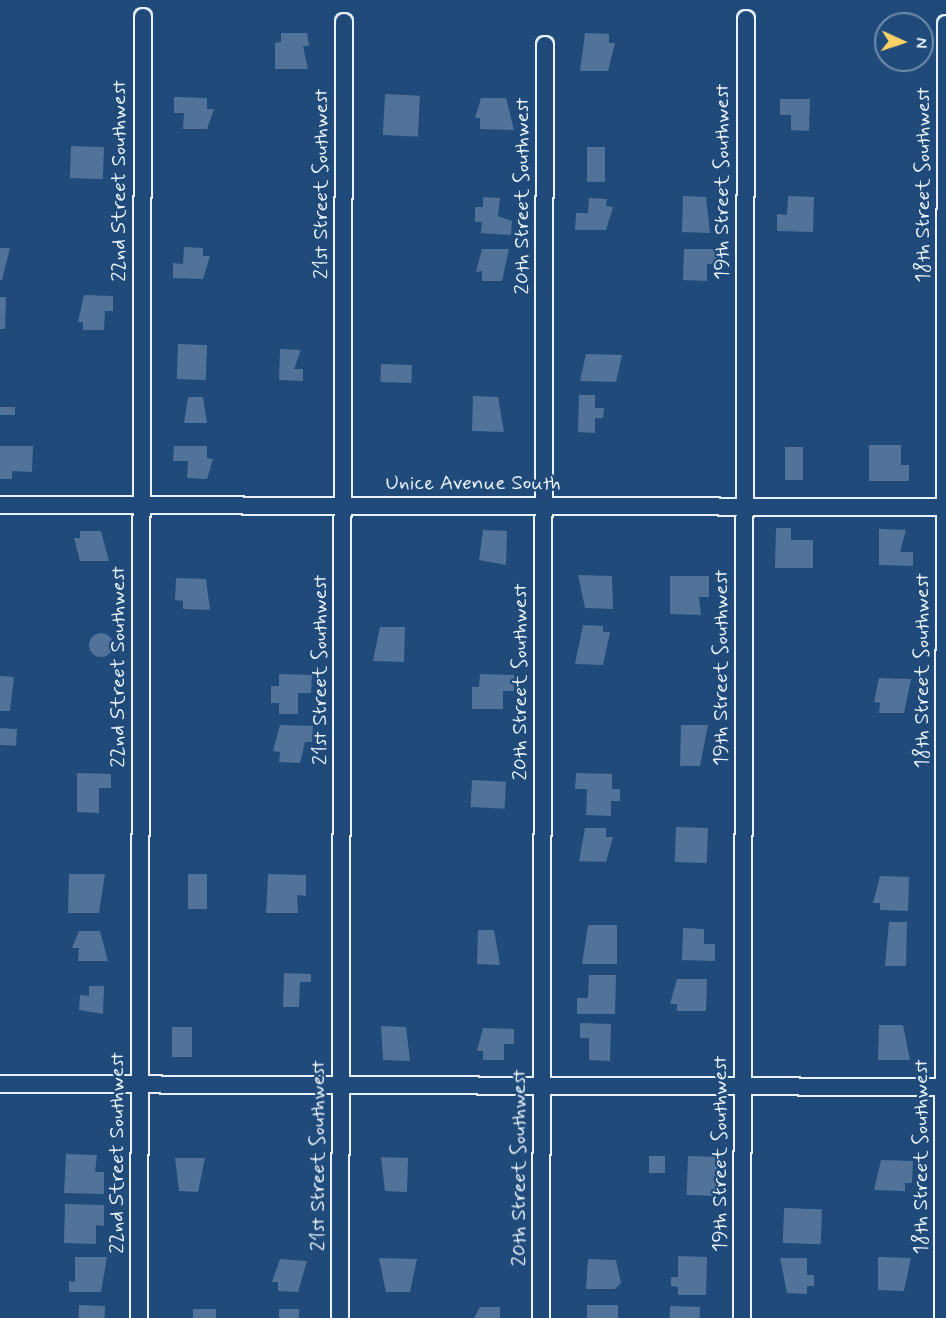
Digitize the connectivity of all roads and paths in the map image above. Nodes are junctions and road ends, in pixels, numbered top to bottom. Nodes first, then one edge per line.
1 (143, 17) dead end
2 (746, 19) dead end
3 (344, 22) dead end
4 (946, 24) edge
5 (545, 45) dead end
6 (0, 505) edge
7 (141, 505) junction
8 (343, 506) junction
9 (543, 506) junction
10 (744, 506) junction
11 (946, 507) edge
12 (0, 1084) edge
13 (139, 1085) junction
14 (340, 1085) junction
15 (541, 1086) junction
16 (742, 1086) junction
17 (945, 1087) edge
18 (139, 1318) edge
19 (340, 1318) edge
20 (542, 1318) edge
21 (742, 1318) edge
22 (943, 1318) edge

1 - 7 street, 22nd Street Southwest
2 - 10 street, 19th Street Southwest
3 - 8 street, 21st Street Southwest
4 - 11 street, 18th Street Southwest
5 - 9 street, 20th Street Southwest
6 - 7 street, Unice Avenue South
7 - 8 street, Unice Avenue South
7 - 13 street, 22nd Street Southwest
8 - 9 street, Unice Avenue South
8 - 14 street, 21st Street Southwest
9 - 10 street, Unice Avenue South
9 - 15 street, 20th Street Southwest
10 - 11 street, Unice Avenue South
10 - 16 street, 19th Street Southwest
11 - 17 street, 18th Street Southwest
12 - 13 street
13 - 14 street
13 - 18 street, 22nd Street Southwest
14 - 15 street
14 - 19 street, 21st Street Southwest
15 - 16 street
15 - 20 street, 20th Street Southwest
16 - 17 street
16 - 21 street, 19th Street Southwest
17 - 22 street, 18th Street Southwest

